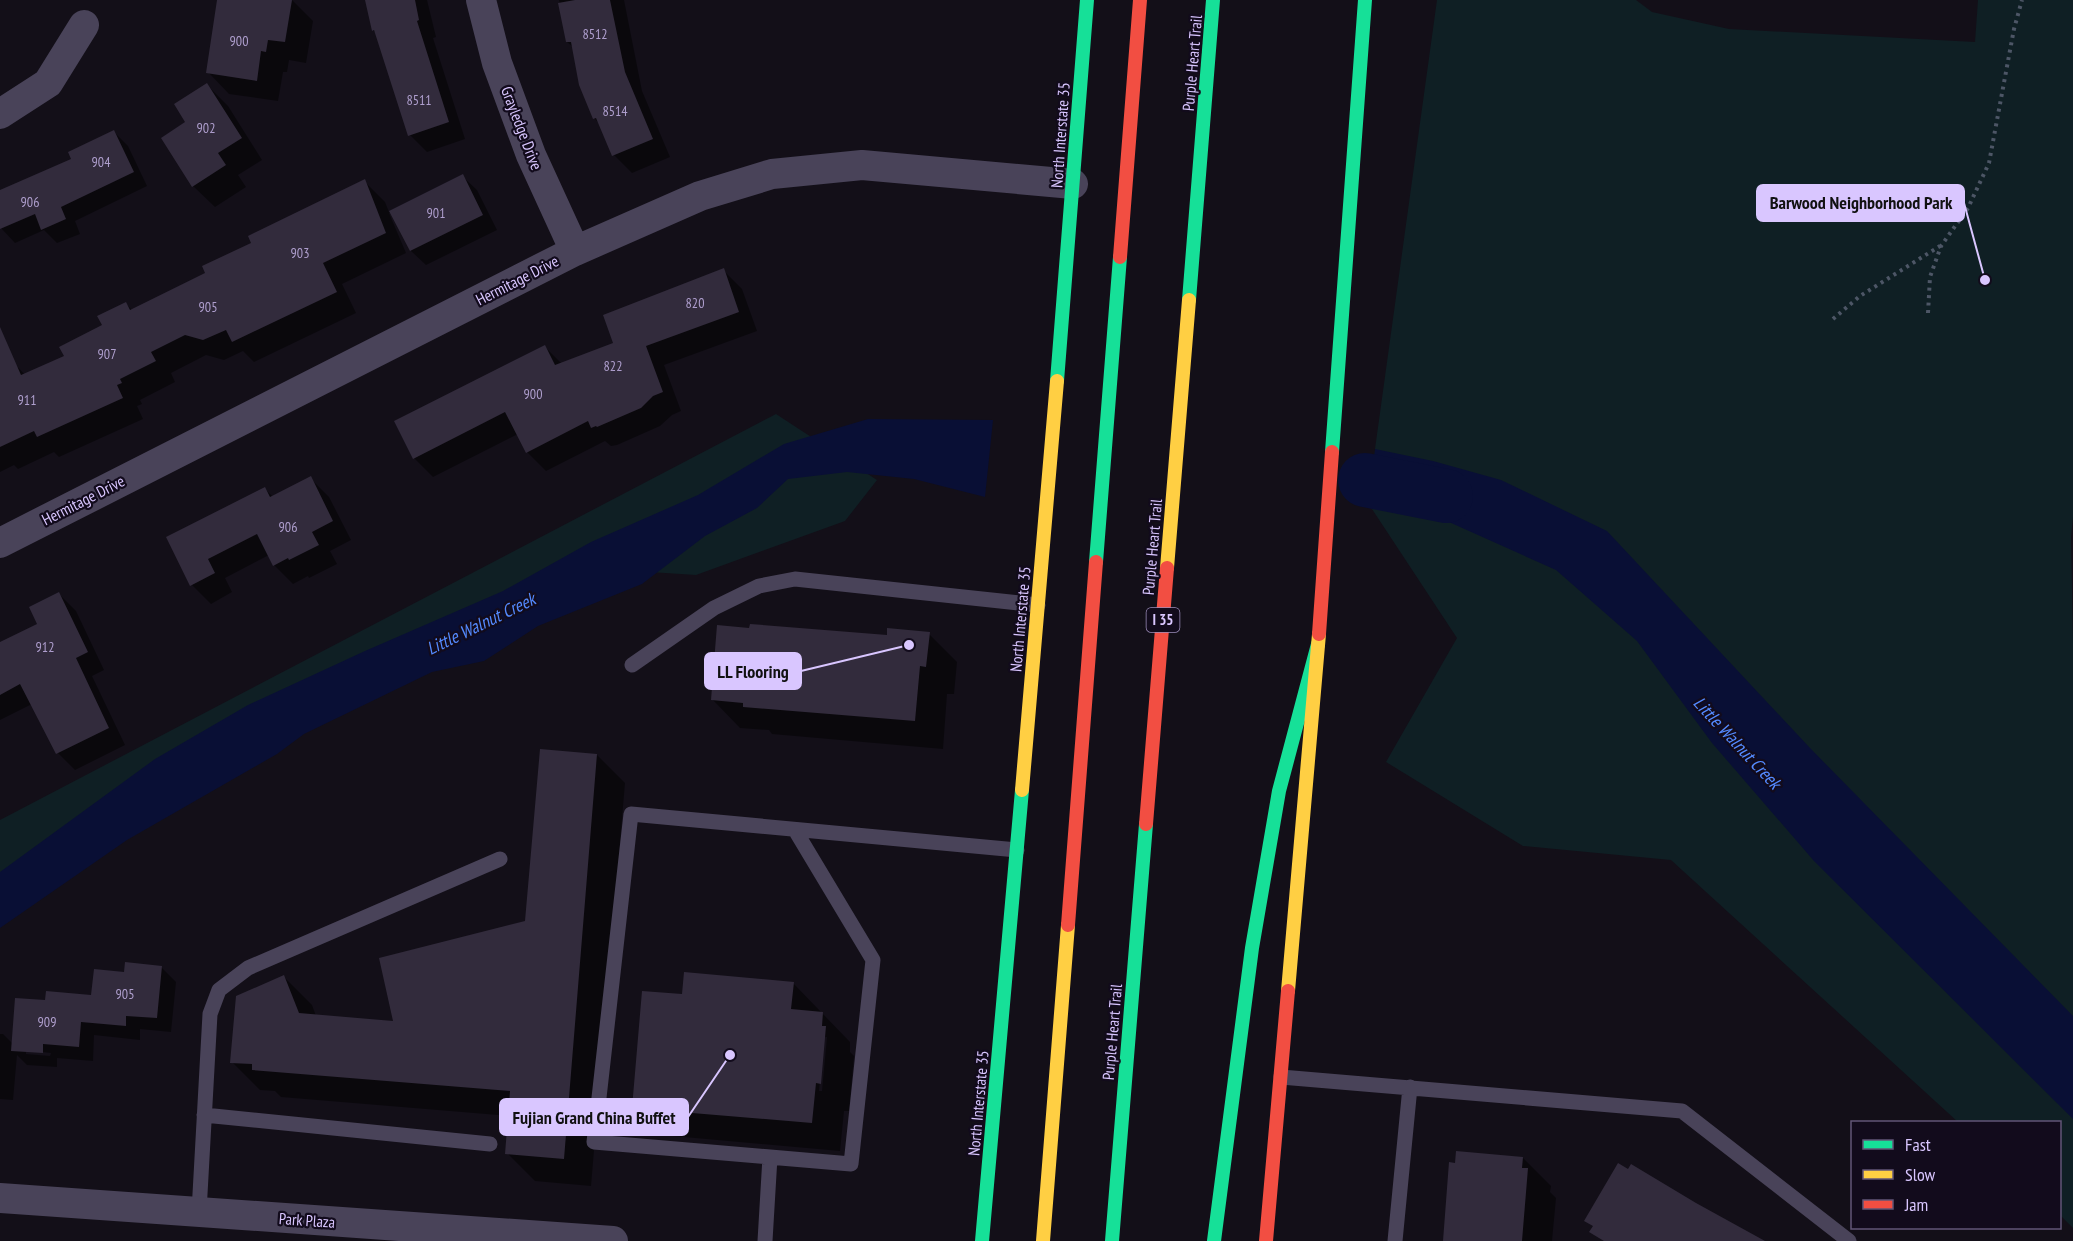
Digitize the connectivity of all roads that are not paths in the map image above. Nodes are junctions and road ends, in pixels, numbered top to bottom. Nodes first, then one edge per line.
1 (481, 0) edge
2 (1087, 0) edge
3 (1140, 0) edge
4 (1213, 0) edge
5 (1365, 0) edge
6 (84, 25) dead end
7 (0, 114) edge
8 (1073, 184) junction
9 (575, 250) junction
10 (0, 543) edge
11 (1038, 606) junction
12 (1318, 644) junction
13 (632, 665) dead end
14 (795, 830) junction
15 (1017, 850) junction
16 (500, 859) dead end
17 (1281, 1077) junction
18 (1410, 1087) junction
19 (204, 1115) junction
20 (490, 1144) dead end
21 (770, 1157) junction
22 (0, 1198) edge
23 (199, 1212) junction
24 (420, 1234) edge
25 (613, 1241) edge
26 (765, 1241) edge
27 (982, 1241) edge
28 (1043, 1241) edge
29 (1112, 1241) edge
30 (1214, 1241) edge
31 (1266, 1241) edge
32 (1395, 1241) edge
33 (1849, 1241) edge

1 - 9 street, Grayledge Drive
2 - 8 main road, North Interstate 35
3 - 28 main road
4 - 29 main road, Purple Heart Trail / I 35
5 - 12 main road
6 - 7 street
8 - 9 street, Hermitage Drive
8 - 11 main road, North Interstate 35
9 - 10 street, Hermitage Drive
11 - 13 lane
11 - 15 main road, North Interstate 35
12 - 17 main road
12 - 30 main road
14 - 15 lane
14 - 21 lane
14 - 21 lane
15 - 27 main road, North Interstate 35
16 - 19 lane
17 - 18 lane
17 - 31 main road
18 - 32 lane
18 - 33 lane
19 - 20 lane
19 - 23 lane
21 - 26 lane
22 - 23 street, Park Plaza
23 - 24 street, Park Plaza
24 - 25 street, Park Plaza

